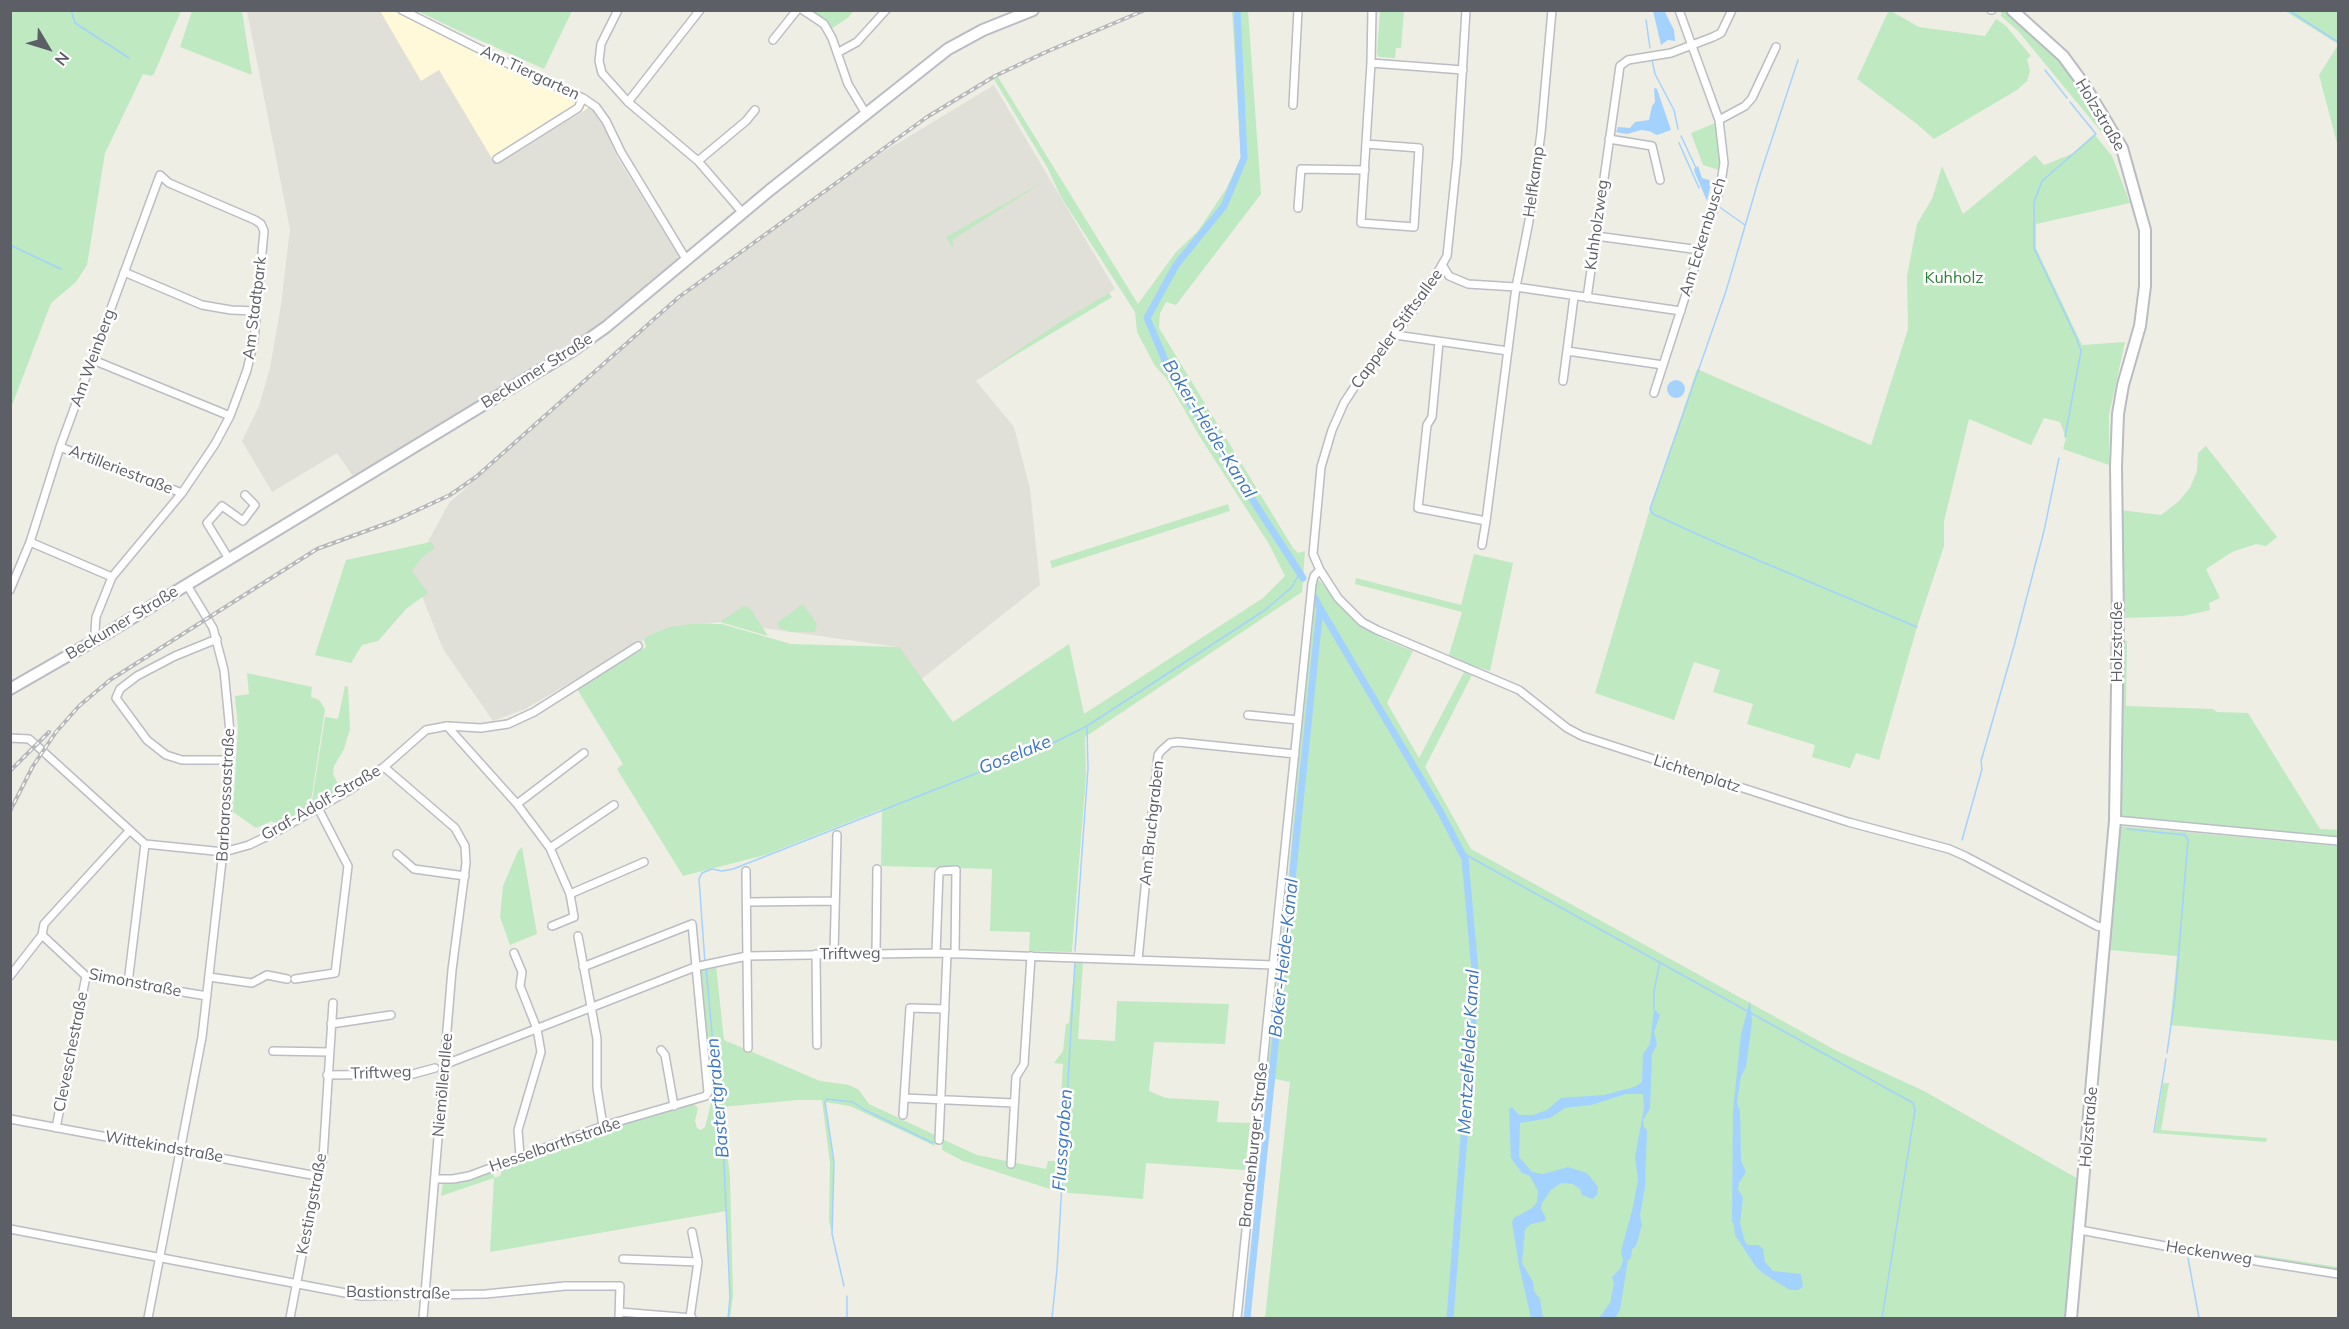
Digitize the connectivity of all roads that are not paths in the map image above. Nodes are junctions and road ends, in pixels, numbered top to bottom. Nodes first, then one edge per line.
1 (402, 10) edge
2 (618, 10) edge
3 (700, 10) edge
4 (797, 10) edge
5 (803, 10) edge
6 (886, 10) edge
7 (1033, 10) edge
8 (1298, 10) edge
9 (1372, 10) edge
10 (1466, 10) edge
11 (1552, 10) edge
12 (1679, 10) edge
13 (1732, 10) edge
14 (2012, 10) edge
15 (773, 40) dead end
16 (1692, 45) junction
17 (1776, 47) dead end
18 (837, 53) junction
19 (1371, 63) junction
20 (1463, 70) junction
21 (583, 98) junction
22 (628, 102) junction
23 (1293, 105) dead end
24 (755, 110) dead end
25 (866, 114) junction
26 (1719, 120) junction
27 (1610, 139) junction
28 (1366, 144) junction
29 (497, 159) dead end
30 (698, 161) junction
31 (1365, 170) junction
32 (160, 175) joint
33 (1660, 180) dead end
34 (1298, 208) dead end
35 (742, 212) junction
36 (1596, 236) junction
37 (1700, 250) junction
38 (686, 259) junction
39 (1443, 266) junction
40 (124, 272) junction
41 (1516, 287) junction
42 (1574, 297) junction
43 (1587, 298) junction
44 (257, 311) junction
45 (1681, 311) junction
46 (1395, 335) junction
47 (1439, 342) junction
48 (1508, 351) junction
49 (1567, 351) junction
50 (93, 360) junction
51 (1663, 365) junction
52 (1563, 381) dead end
53 (1654, 393) dead end
54 (230, 416) junction
55 (60, 447) junction
56 (182, 493) junction
57 (245, 495) dead end
58 (1486, 520) junction
59 (30, 542) junction
60 (1482, 545) dead end
61 (229, 559) junction
62 (1320, 570) junction
63 (112, 577) junction
64 (186, 585) junction
65 (10, 590) edge
66 (97, 639) junction
67 (217, 639) junction
68 (638, 646) dead end
69 (10, 689) edge
70 (1248, 715) dead end
71 (1298, 720) junction
72 (447, 726) junction
73 (10, 738) edge
74 (584, 753) dead end
75 (1295, 754) junction
76 (230, 760) junction
77 (384, 767) junction
78 (517, 804) junction
79 (614, 805) dead end
80 (318, 808) junction
81 (2115, 820) junction
82 (129, 831) junction
83 (837, 835) dead end
84 (2338, 841) edge
85 (145, 844) junction
86 (550, 848) junction
87 (224, 852) junction
88 (397, 854) dead end
89 (644, 862) dead end
90 (877, 869) dead end
91 (746, 871) dead end
92 (465, 876) junction
93 (570, 894) junction
94 (835, 901) junction
95 (747, 902) junction
96 (552, 926) dead end
97 (2106, 928) junction
98 (42, 935) junction
99 (578, 936) dead end
100 (514, 953) dead end
101 (876, 953) junction
102 (816, 954) junction
103 (834, 954) junction
104 (936, 954) junction
105 (951, 954) junction
106 (747, 956) junction
107 (1031, 956) junction
108 (1138, 960) junction
109 (1274, 965) junction
110 (583, 967) junction
111 (695, 967) junction
112 (10, 976) edge
113 (86, 976) junction
114 (209, 977) junction
115 (128, 983) junction
116 (207, 996) junction
117 (333, 1003) dead end
118 (591, 1008) junction
119 (945, 1009) junction
120 (391, 1015) dead end
121 (331, 1024) junction
122 (537, 1029) junction
123 (817, 1046) dead end
124 (748, 1048) dead end
125 (661, 1050) dead end
126 (273, 1051) dead end
127 (329, 1052) junction
128 (446, 1064) junction
129 (435, 1068) dead end
130 (327, 1075) junction
131 (904, 1098) junction
132 (942, 1099) junction
133 (1014, 1103) junction
134 (674, 1106) junction
135 (903, 1115) dead end
136 (10, 1119) edge
137 (603, 1126) junction
138 (56, 1128) junction
139 (939, 1140) dead end
140 (181, 1151) junction
141 (519, 1156) junction
142 (1011, 1164) dead end
143 (317, 1176) junction
144 (435, 1179) junction
145 (10, 1229) edge
146 (2080, 1230) junction
147 (692, 1232) dead end
148 (160, 1257) junction
149 (623, 1259) dead end
150 (698, 1262) junction
151 (2338, 1274) edge
152 (296, 1285) junction
153 (425, 1294) junction
154 (619, 1315) edge
155 (148, 1318) edge
156 (290, 1318) edge
157 (423, 1318) edge
158 (692, 1318) edge
159 (1237, 1318) edge
160 (2072, 1318) edge

1 - 21 street, Am Tiergarten
2 - 22 street
3 - 22 street
4 - 15 street
5 - 18 street
6 - 18 street
7 - 25 main road, Beckumer Straße
8 - 23 street
9 - 19 street
10 - 20 street, Cappeler Stiftsallee
11 - 41 street, Helfkamp
12 - 16 street, Am Eckernbusch
13 - 16 street
14 - 81 main road, Holzstraße
16 - 26 street, Am Eckernbusch
16 - 27 street, Kuhholzweg
17 - 26 street
18 - 25 street
19 - 20 street
19 - 28 street
20 - 39 street, Cappeler Stiftsallee
21 - 29 street
21 - 38 street, Am Tiergarten
22 - 30 street
24 - 30 street
25 - 35 main road, Beckumer Straße
26 - 37 street, Am Eckernbusch
27 - 33 street
27 - 36 street, Kuhholzweg
28 - 31 street
28 - 31 street
30 - 35 street
31 - 34 street
32 - 40 street, Am Weinberg
32 - 44 street, Am Stadtpark
35 - 38 main road, Beckumer Straße
36 - 37 street
36 - 43 street, Kuhholzweg
37 - 45 street, Am Eckernbusch
38 - 61 main road, Beckumer Straße
39 - 41 street
39 - 46 street, Cappeler Stiftsallee
40 - 44 street
40 - 50 street, Am Weinberg
41 - 42 street
41 - 48 street, Helfkamp
42 - 43 street
42 - 49 street
43 - 45 street
44 - 54 street, Am Stadtpark
45 - 51 street, Am Eckernbusch
46 - 47 street
46 - 62 street, Cappeler Stiftsallee
47 - 48 street
47 - 58 street
48 - 58 street, Helfkamp
49 - 51 street
49 - 52 street
50 - 54 street
50 - 55 street, Am Weinberg
51 - 53 street, Am Eckernbusch
54 - 56 street, Am Stadtpark
55 - 56 street, Artilleriestraße
55 - 59 street, Am Weinberg
56 - 63 street, Am Stadtpark
57 - 61 street
58 - 60 street, Helfkamp
59 - 63 street
59 - 65 street, Am Weinberg
61 - 64 main road, Beckumer Straße
62 - 71 street, Brandenburger Straße
62 - 97 street, Lichtenplatz
63 - 66 street, Am Stadtpark
64 - 66 main road, Beckumer Straße
64 - 67 street, Barbarossastraße
66 - 69 main road, Beckumer Straße
67 - 76 street, Barbarossastraße
67 - 76 street
68 - 72 street, Graf-Adolf-Straße
70 - 71 street
71 - 75 street, Brandenburger Straße
72 - 77 street, Graf-Adolf-Straße
72 - 78 street
73 - 82 street
74 - 78 street
75 - 108 street, Am Bruchgraben
75 - 109 street, Brandenburger Straße
76 - 87 street, Barbarossastraße
77 - 80 street, Graf-Adolf-Straße
77 - 92 street, Niemöllerallee
78 - 86 street
79 - 86 street
80 - 87 street, Graf-Adolf-Straße
80 - 114 street
81 - 84 street
81 - 97 main road, Holzstraße
82 - 85 street
82 - 98 street
83 - 94 street
85 - 87 street, Graf-Adolf-Straße
85 - 115 street
86 - 93 street
87 - 114 street, Barbarossastraße
88 - 92 street
89 - 93 street
90 - 101 street
91 - 95 street
92 - 128 street, Niemöllerallee
93 - 96 street
94 - 95 street
94 - 103 street
95 - 106 street
97 - 146 main road, Holzstraße
98 - 112 street
98 - 113 street, Simonstraße
99 - 110 street
100 - 122 street
101 - 103 street, Triftweg
101 - 104 street, Triftweg
102 - 103 street, Triftweg
102 - 106 street, Triftweg
102 - 123 street
104 - 105 street, Triftweg
104 - 105 street
105 - 107 street, Triftweg
105 - 119 street
106 - 111 street, Triftweg
106 - 124 street
107 - 108 street, Triftweg
107 - 133 street
108 - 109 street, Triftweg
109 - 159 street, Brandenburger Straße
110 - 111 street
110 - 118 street
111 - 118 street, Triftweg
111 - 134 street, Hesselbarthstraße
113 - 115 street, Simonstraße
113 - 138 street, Cleveschestraße
114 - 116 street, Barbarossastraße
115 - 116 street, Simonstraße
116 - 140 street, Barbarossastraße
117 - 121 street, Kestingstraße
118 - 122 street, Triftweg
118 - 137 street
119 - 131 street
119 - 132 street
120 - 121 street
121 - 127 street, Kestingstraße
122 - 128 street, Triftweg
122 - 141 street
125 - 134 street
126 - 127 street
127 - 130 street, Kestingstraße
128 - 144 street, Niemöllerallee
129 - 130 street, Triftweg
130 - 143 street, Kestingstraße
131 - 132 street
131 - 135 street
132 - 133 street
132 - 139 street
133 - 142 street
134 - 137 street, Hesselbarthstraße
136 - 138 street, Wittekindstraße
137 - 141 street, Hesselbarthstraße
138 - 140 street, Wittekindstraße
140 - 143 street, Wittekindstraße
140 - 148 street, Barbarossastraße
141 - 144 street, Hesselbarthstraße
143 - 152 street, Kestingstraße
144 - 153 street, Niemöllerallee
145 - 148 street, Bastionstraße
146 - 151 street, Heckenweg
146 - 160 main road, Holzstraße
147 - 150 street
148 - 152 street, Bastionstraße
148 - 155 street, Barbarossastraße
149 - 150 street
150 - 158 street
152 - 153 street, Bastionstraße
152 - 156 street, Kestingstraße
153 - 154 street, Bastionstraße
153 - 157 street, Niemöllerallee
154 - 158 street, Bastionstraße

